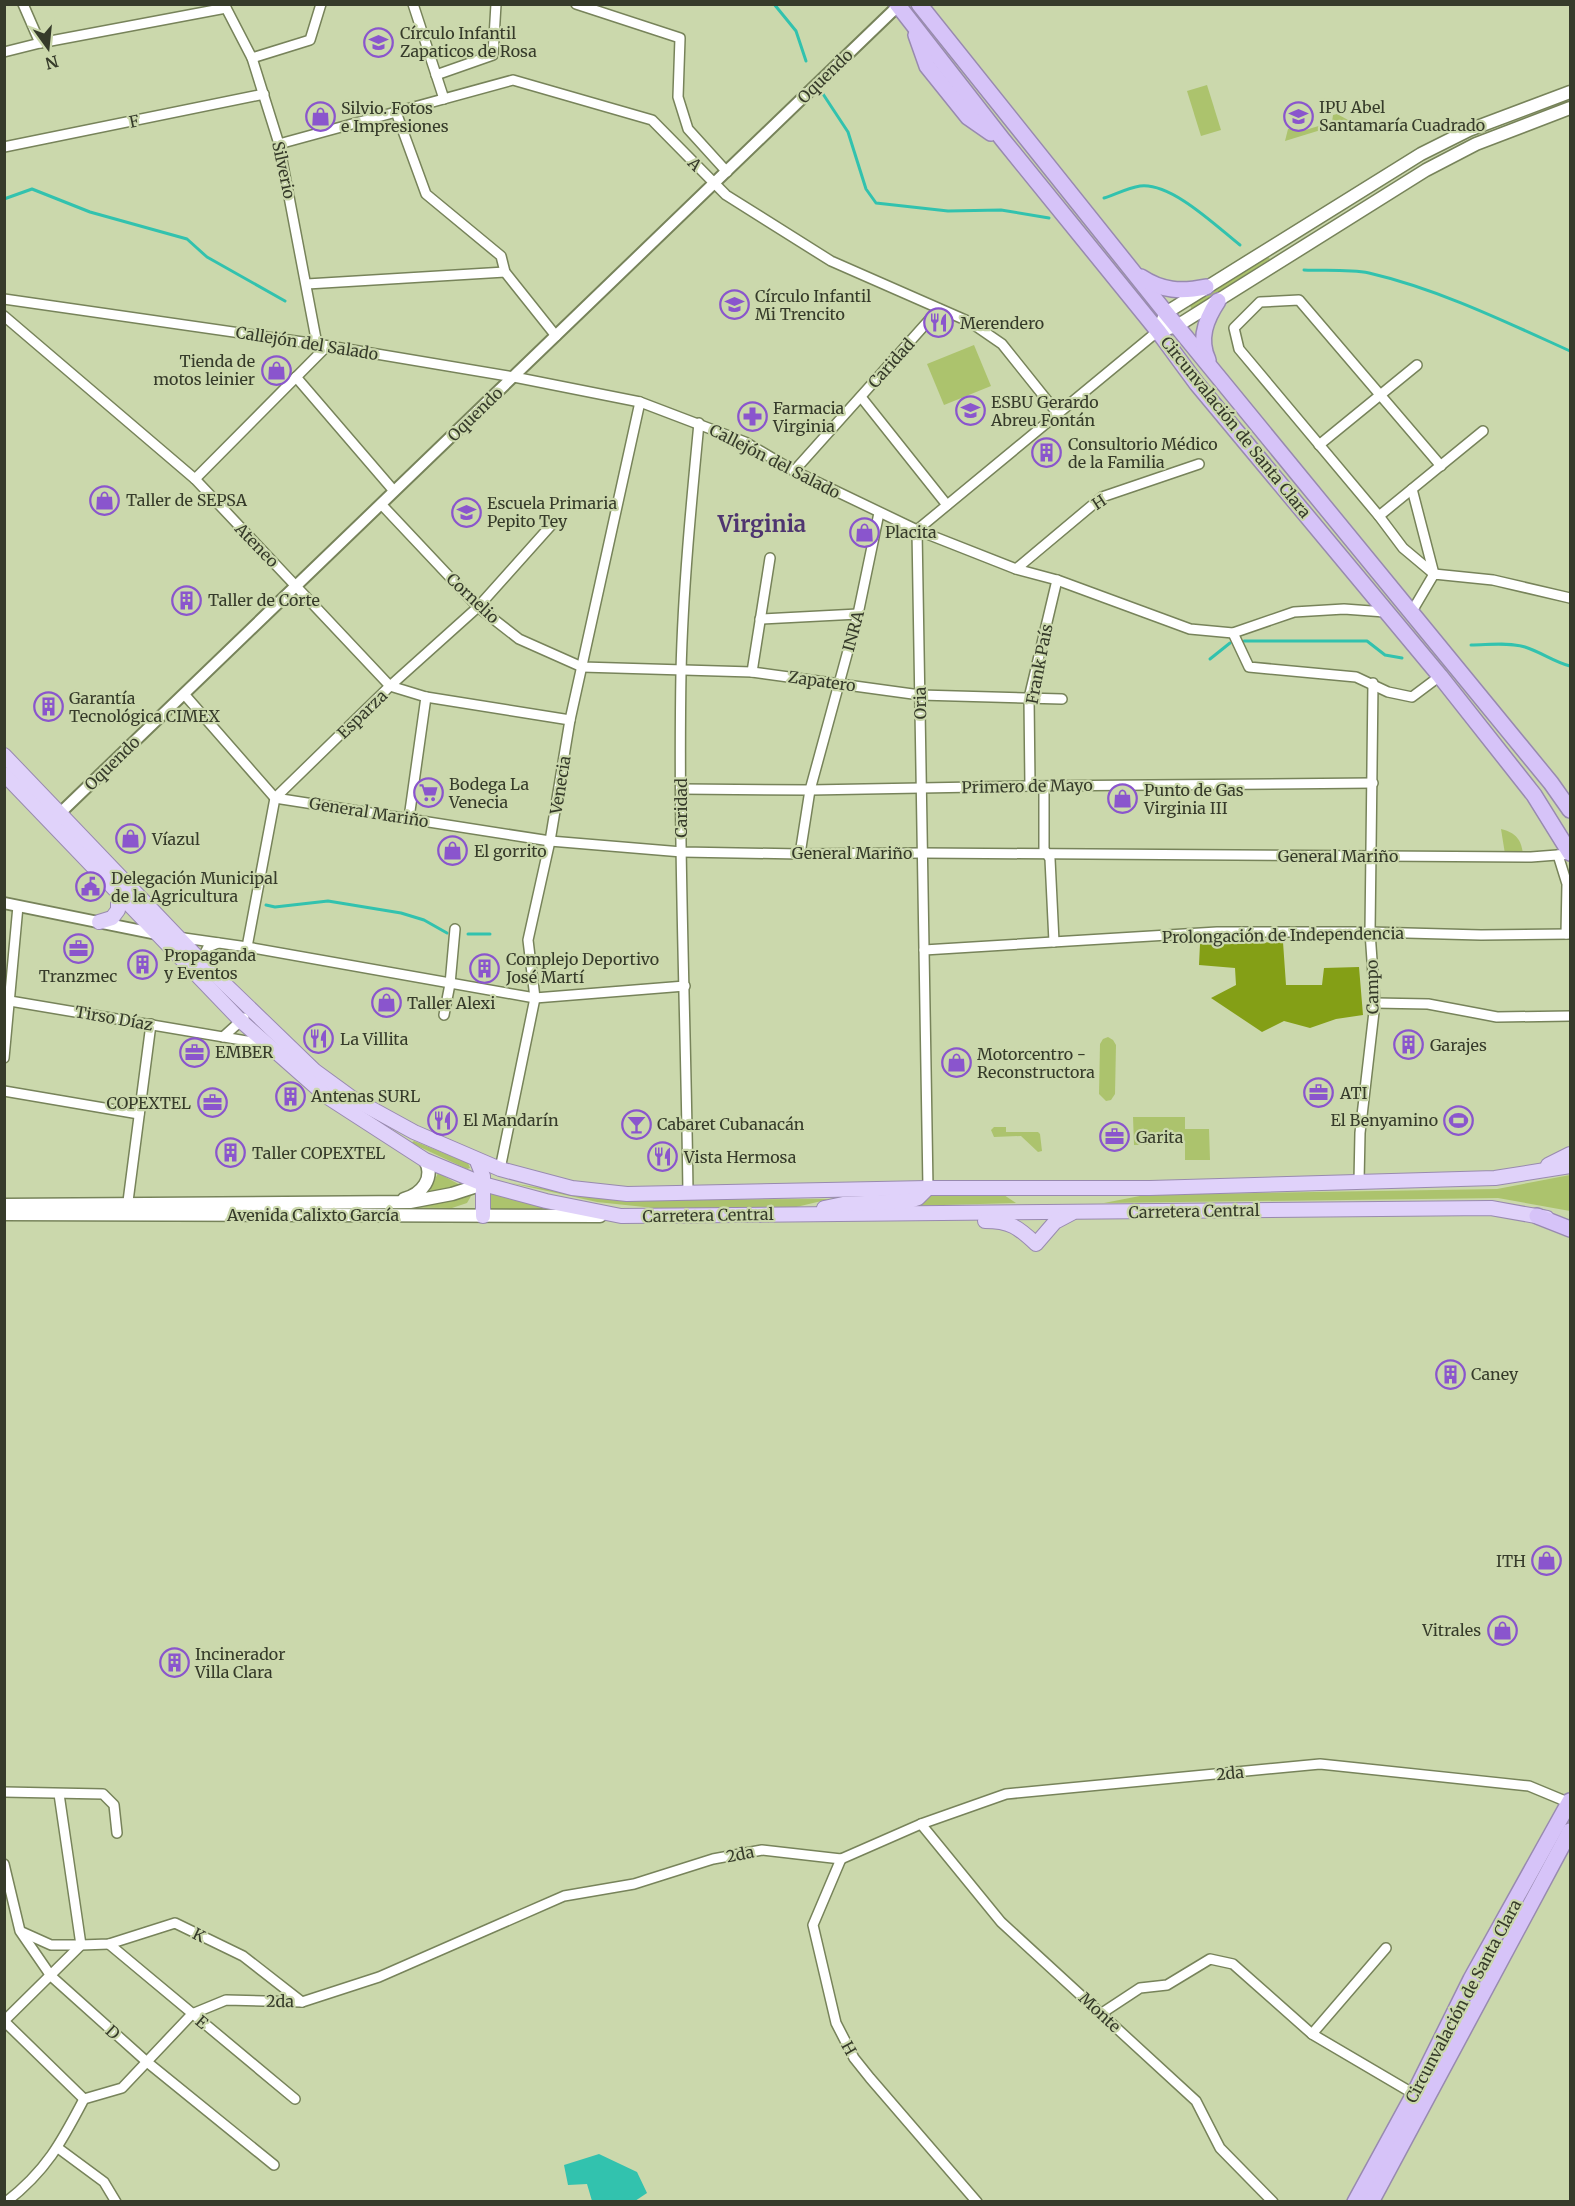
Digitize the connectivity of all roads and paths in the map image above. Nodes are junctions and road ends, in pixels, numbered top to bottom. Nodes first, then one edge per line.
1 (23, 4) edge
2 (321, 4) edge
3 (413, 4) edge
4 (496, 4) edge
5 (576, 4) edge
6 (919, 4) edge
7 (898, 5) edge
8 (225, 6) edge
9 (40, 43) junction
10 (4, 52) edge
11 (252, 58) junction
12 (436, 75) junction
13 (1570, 92) edge
14 (264, 94) junction
15 (444, 99) junction
16 (1570, 108) edge
17 (396, 112) junction
18 (279, 144) junction
19 (4, 147) edge
20 (727, 172) junction
21 (714, 184) junction
22 (505, 272) junction
23 (1132, 272) junction
24 (307, 284) junction
25 (1206, 287) junction
26 (4, 299) edge
27 (1218, 301) junction
28 (939, 309) junction
29 (1166, 313) junction
30 (4, 316) edge
31 (1177, 326) junction
32 (1158, 331) junction
33 (556, 336) junction
34 (322, 345) junction
35 (1417, 365) dead end
36 (1213, 370) junction
37 (514, 376) junction
38 (296, 377) junction
39 (1380, 395) junction
40 (861, 397) junction
41 (640, 402) junction
42 (1058, 414) junction
43 (699, 423) junction
44 (1483, 431) dead end
45 (1319, 445) junction
46 (1199, 464) dead end
47 (1441, 466) junction
48 (794, 471) junction
49 (195, 479) junction
50 (1412, 489) junction
51 (394, 491) junction
52 (381, 504) junction
53 (947, 506) junction
54 (879, 513) junction
55 (1379, 516) junction
56 (554, 522) dead end
57 (918, 530) junction
58 (770, 558) dead end
59 (1016, 569) junction
60 (1434, 574) junction
61 (1057, 580) junction
62 (296, 586) junction
63 (1570, 598) edge
64 (478, 606) junction
65 (1385, 612) junction
66 (1411, 613) junction
67 (858, 614) junction
68 (760, 620) junction
69 (1233, 633) junction
70 (582, 668) junction
71 (681, 671) junction
72 (752, 672) junction
73 (1440, 676) junction
74 (1372, 683) junction
75 (839, 684) junction
76 (390, 686) junction
77 (184, 694) junction
78 (920, 695) junction
79 (426, 698) junction
80 (1029, 698) junction
81 (1062, 699) dead end
82 (570, 720) junction
83 (4, 755) edge
84 (4, 774) edge
85 (1373, 783) junction
86 (1030, 786) junction
87 (1044, 786) junction
88 (921, 788) junction
89 (681, 789) junction
90 (810, 790) junction
91 (275, 798) junction
92 (1570, 810) edge
93 (55, 818) junction
94 (409, 818) junction
95 (550, 841) junction
96 (682, 852) junction
97 (922, 853) junction
98 (800, 854) junction
99 (1047, 854) junction
100 (1566, 854) edge
101 (1371, 856) junction
102 (121, 887) junction
103 (4, 903) edge
104 (18, 906) junction
105 (99, 922) junction
106 (455, 929) dead end
107 (1370, 932) junction
108 (157, 934) junction
109 (1568, 934) edge
110 (179, 938) junction
111 (1054, 942) junction
112 (218, 943) junction
113 (247, 947) junction
114 (924, 950) junction
115 (197, 967) junction
116 (450, 984) junction
117 (685, 986) junction
118 (535, 998) junction
119 (7, 1000) edge
120 (1375, 1003) junction
121 (444, 1015) dead end
122 (246, 1016) junction
123 (1570, 1016) edge
124 (151, 1024) junction
125 (223, 1036) junction
126 (265, 1044) junction
127 (4, 1058) edge
128 (4, 1091) edge
129 (330, 1091) junction
130 (140, 1114) junction
131 (414, 1132) junction
132 (404, 1148) junction
133 (1570, 1154) edge
134 (425, 1160) junction
135 (477, 1161) junction
136 (1570, 1166) edge
137 (500, 1169) junction
138 (1532, 1173) junction
139 (1359, 1181) junction
140 (483, 1184) junction
141 (572, 1188) junction
142 (928, 1188) junction
143 (1041, 1188) junction
144 (688, 1194) junction
145 (388, 1203) junction
146 (4, 1205) edge
147 (127, 1209) junction
148 (1041, 1212) junction
149 (1078, 1212) junction
150 (949, 1213) junction
151 (4, 1214) edge
152 (483, 1215) junction
153 (799, 1215) junction
154 (621, 1216) junction
155 (1537, 1216) junction
156 (1570, 1222) edge
157 (1570, 1229) edge
158 (4, 1792) edge
159 (59, 1794) junction
160 (1570, 1802) edge
161 (921, 1824) junction
162 (1570, 1831) edge
163 (117, 1833) dead end
164 (841, 1859) junction
165 (4, 1864) edge
166 (20, 1931) junction
167 (109, 1944) junction
168 (81, 1945) junction
169 (1386, 1948) dead end
170 (51, 1975) junction
171 (302, 2002) junction
172 (1101, 2013) junction
173 (192, 2014) junction
174 (4, 2021) edge
175 (1312, 2034) junction
176 (147, 2062) junction
177 (1414, 2094) junction
178 (84, 2099) junction
179 (295, 2100) dead end
180 (58, 2148) junction
181 (274, 2164) dead end
182 (6, 2202) edge
183 (116, 2202) edge
184 (977, 2202) edge
185 (1273, 2202) edge
186 (1355, 2202) edge
187 (1371, 2202) edge

1 - 9 street
2 - 11 street
3 - 12 street
4 - 12 street
5 - 20 street
6 - 23 highway, Circunvalación de Santa Clara
7 - 20 street, Oquendo
7 - 32 highway, Circunvalación de Santa Clara
8 - 9 street
8 - 11 street, Silverio
9 - 10 street
11 - 14 street, Silverio
12 - 15 street
13 - 25 main road
14 - 18 street, Silverio
14 - 19 street, F
15 - 17 street, A
15 - 21 street, A
16 - 27 main road
17 - 18 street, A
17 - 22 street
18 - 24 street, Silverio
20 - 21 street, Oquendo
21 - 28 street, A
21 - 33 street, Oquendo
22 - 24 street
22 - 33 street
23 - 25 highway
23 - 29 highway, Circunvalación de Santa Clara
24 - 34 street, Silverio
25 - 29 main road
26 - 34 street, Callejón del Salado
27 - 31 main road
27 - 36 highway
28 - 40 street, Caridad
28 - 42 street, A
29 - 31 highway, Circunvalación de Santa Clara
29 - 32 main road
30 - 49 street, Ateneo
31 - 32 main road
31 - 36 highway, Circunvalación de Santa Clara
32 - 42 street
32 - 65 highway, Circunvalación de Santa Clara
33 - 37 street, Oquendo
34 - 37 street, Callejón del Salado
34 - 38 street
35 - 39 street
36 - 66 highway, Circunvalación de Santa Clara
37 - 41 street, Callejón del Salado
37 - 51 street, Oquendo
38 - 49 street
38 - 51 street
39 - 45 street
39 - 45 street
39 - 47 street
40 - 48 street, Caridad
40 - 53 street
41 - 43 street, Callejón del Salado
41 - 70 street, Venecia
42 - 53 street
43 - 48 street, Callejón del Salado
43 - 71 street, Caridad
44 - 47 street
45 - 55 street
46 - 59 street, H
47 - 50 street
48 - 54 street, Callejón del Salado
49 - 62 street, Ateneo
50 - 55 street
50 - 60 street
51 - 52 street, Oquendo
52 - 62 street, Oquendo
52 - 64 street, Cornelio
53 - 57 street
54 - 57 street, Callejón del Salado
54 - 67 street, INRA
55 - 60 street
56 - 64 street, Esparza
57 - 59 street, Callejón del Salado
57 - 78 street, Oria
58 - 68 street
59 - 61 street, Callejón del Salado
60 - 63 street
60 - 66 street
61 - 69 street, Callejón del Salado
61 - 80 street, Frank País
62 - 76 street, Ateneo
62 - 77 street, Oquendo
64 - 70 street, Cornelio
64 - 76 street, Esparza
65 - 69 street, Callejón del Salado
65 - 73 highway, Circunvalación de Santa Clara
66 - 92 highway, Circunvalación de Santa Clara
67 - 68 street
67 - 75 street, INRA
68 - 72 street
69 - 74 street
70 - 71 street, Zapatero
70 - 82 street, Venecia
71 - 72 street, Zapatero
71 - 89 street, Caridad
72 - 75 street, Zapatero
73 - 74 street
73 - 100 highway, Circunvalación de Santa Clara
74 - 85 street, Campo
75 - 78 street, Zapatero
75 - 90 street, INRA
76 - 79 street, Ateneo
76 - 91 street, Esparza
77 - 91 street
77 - 93 street, Oquendo
78 - 80 street, Zapatero
78 - 88 street, Oria
79 - 82 street, Ateneo
79 - 94 street
80 - 81 street, Zapatero
80 - 86 street, Frank País
82 - 95 street, Venecia
83 - 93 main road, Carretera Central
84 - 93 main road, Carretera Central
85 - 87 street, Primero de Mayo
85 - 101 street, Campo
86 - 87 street, Primero de Mayo
86 - 88 street, Primero de Mayo
87 - 99 street
88 - 90 street, Primero de Mayo
88 - 97 street, Oria
89 - 90 street, Primero de Mayo
89 - 96 street, Caridad
90 - 98 street, INRA
91 - 94 street, General Mariño
91 - 113 street
93 - 102 main road, Carretera Central
94 - 95 street, General Mariño
95 - 96 street, General Mariño
95 - 118 street, Venecia
96 - 98 street, General Mariño
96 - 117 street, Caridad
97 - 98 street, General Mariño
97 - 99 street, General Mariño
97 - 114 street, Oria
99 - 101 street, General Mariño
99 - 111 street
100 - 101 street, General Mariño
100 - 109 street
101 - 107 street, Campo
102 - 105 main road
102 - 108 main road, Carretera Central
102 - 110 main road, Carretera Central
103 - 104 street
104 - 105 street
104 - 119 street
105 - 108 street
106 - 116 street
107 - 109 street, Prolongación de Independencia
107 - 111 street, Prolongación de Independencia
107 - 120 street, Campo
108 - 110 street
108 - 115 main road, Carretera Central
110 - 112 street
110 - 115 main road, Carretera Central
111 - 114 street, Prolongación de Independencia
112 - 113 street
112 - 115 street
113 - 116 street
114 - 142 street, Oria
115 - 122 main road, Carretera Central
116 - 118 street
116 - 121 street
117 - 118 street
117 - 144 street, Caridad
118 - 137 street, Venecia
119 - 124 street, Tirso Díaz
119 - 127 street
120 - 123 street
120 - 139 street, Campo
122 - 125 street
122 - 126 main road, Carretera Central
122 - 129 main road, Carretera Central
124 - 125 street, Tirso Díaz
124 - 130 street
125 - 126 street, Tirso Díaz
126 - 129 main road, Carretera Central
128 - 130 street
129 - 131 main road, Carretera Central
129 - 132 main road, Carretera Central
130 - 147 street
131 - 132 main road
131 - 135 main road, Carretera Central
132 - 134 main road, Carretera Central
133 - 138 main road
134 - 140 main road, Carretera Central
134 - 145 main road
135 - 137 main road, Carretera Central
135 - 140 main road
136 - 138 main road, Carretera Central
137 - 141 main road, Carretera Central
138 - 139 main road, Carretera Central
139 - 143 main road, Carretera Central
140 - 141 main road
140 - 145 main road, Avenida Calixto García
140 - 152 main road
140 - 154 main road, Carretera Central
141 - 144 main road, Carretera Central
142 - 143 main road, Carretera Central
142 - 144 main road, Carretera Central
142 - 153 main road
143 - 148 main road
145 - 147 main road, Avenida Calixto García
146 - 147 main road, Avenida Calixto García
147 - 151 main road, Avenida Calixto García
147 - 152 main road, Avenida Calixto García
148 - 149 main road, Carretera Central
148 - 150 main road, Carretera Central
149 - 150 main road
149 - 155 main road, Carretera Central
150 - 153 main road, Carretera Central
152 - 154 main road, Avenida Calixto García
153 - 154 main road, Carretera Central
155 - 156 main road, Carretera Central
155 - 157 highway
158 - 159 street
159 - 163 street
159 - 168 street
160 - 161 street, 2da
160 - 177 highway, Circunvalación de Santa Clara
161 - 164 street, 2da
161 - 172 street, Monte
162 - 187 highway, Circunvalación de Santa Clara
164 - 171 street, 2da
164 - 184 street, H
165 - 166 street, D
166 - 168 street, K
166 - 170 street, D
167 - 168 street, K
167 - 171 street, K
167 - 173 street, E
168 - 170 street
169 - 175 street
170 - 174 street
170 - 176 street, D
171 - 173 street, 2da
172 - 175 street
172 - 185 street, Monte
173 - 176 street, 2da
173 - 179 street, E
174 - 178 street
175 - 177 street
176 - 178 street, 2da
176 - 181 street, D
177 - 186 highway, Circunvalación de Santa Clara
178 - 180 street
180 - 182 street
180 - 183 street

